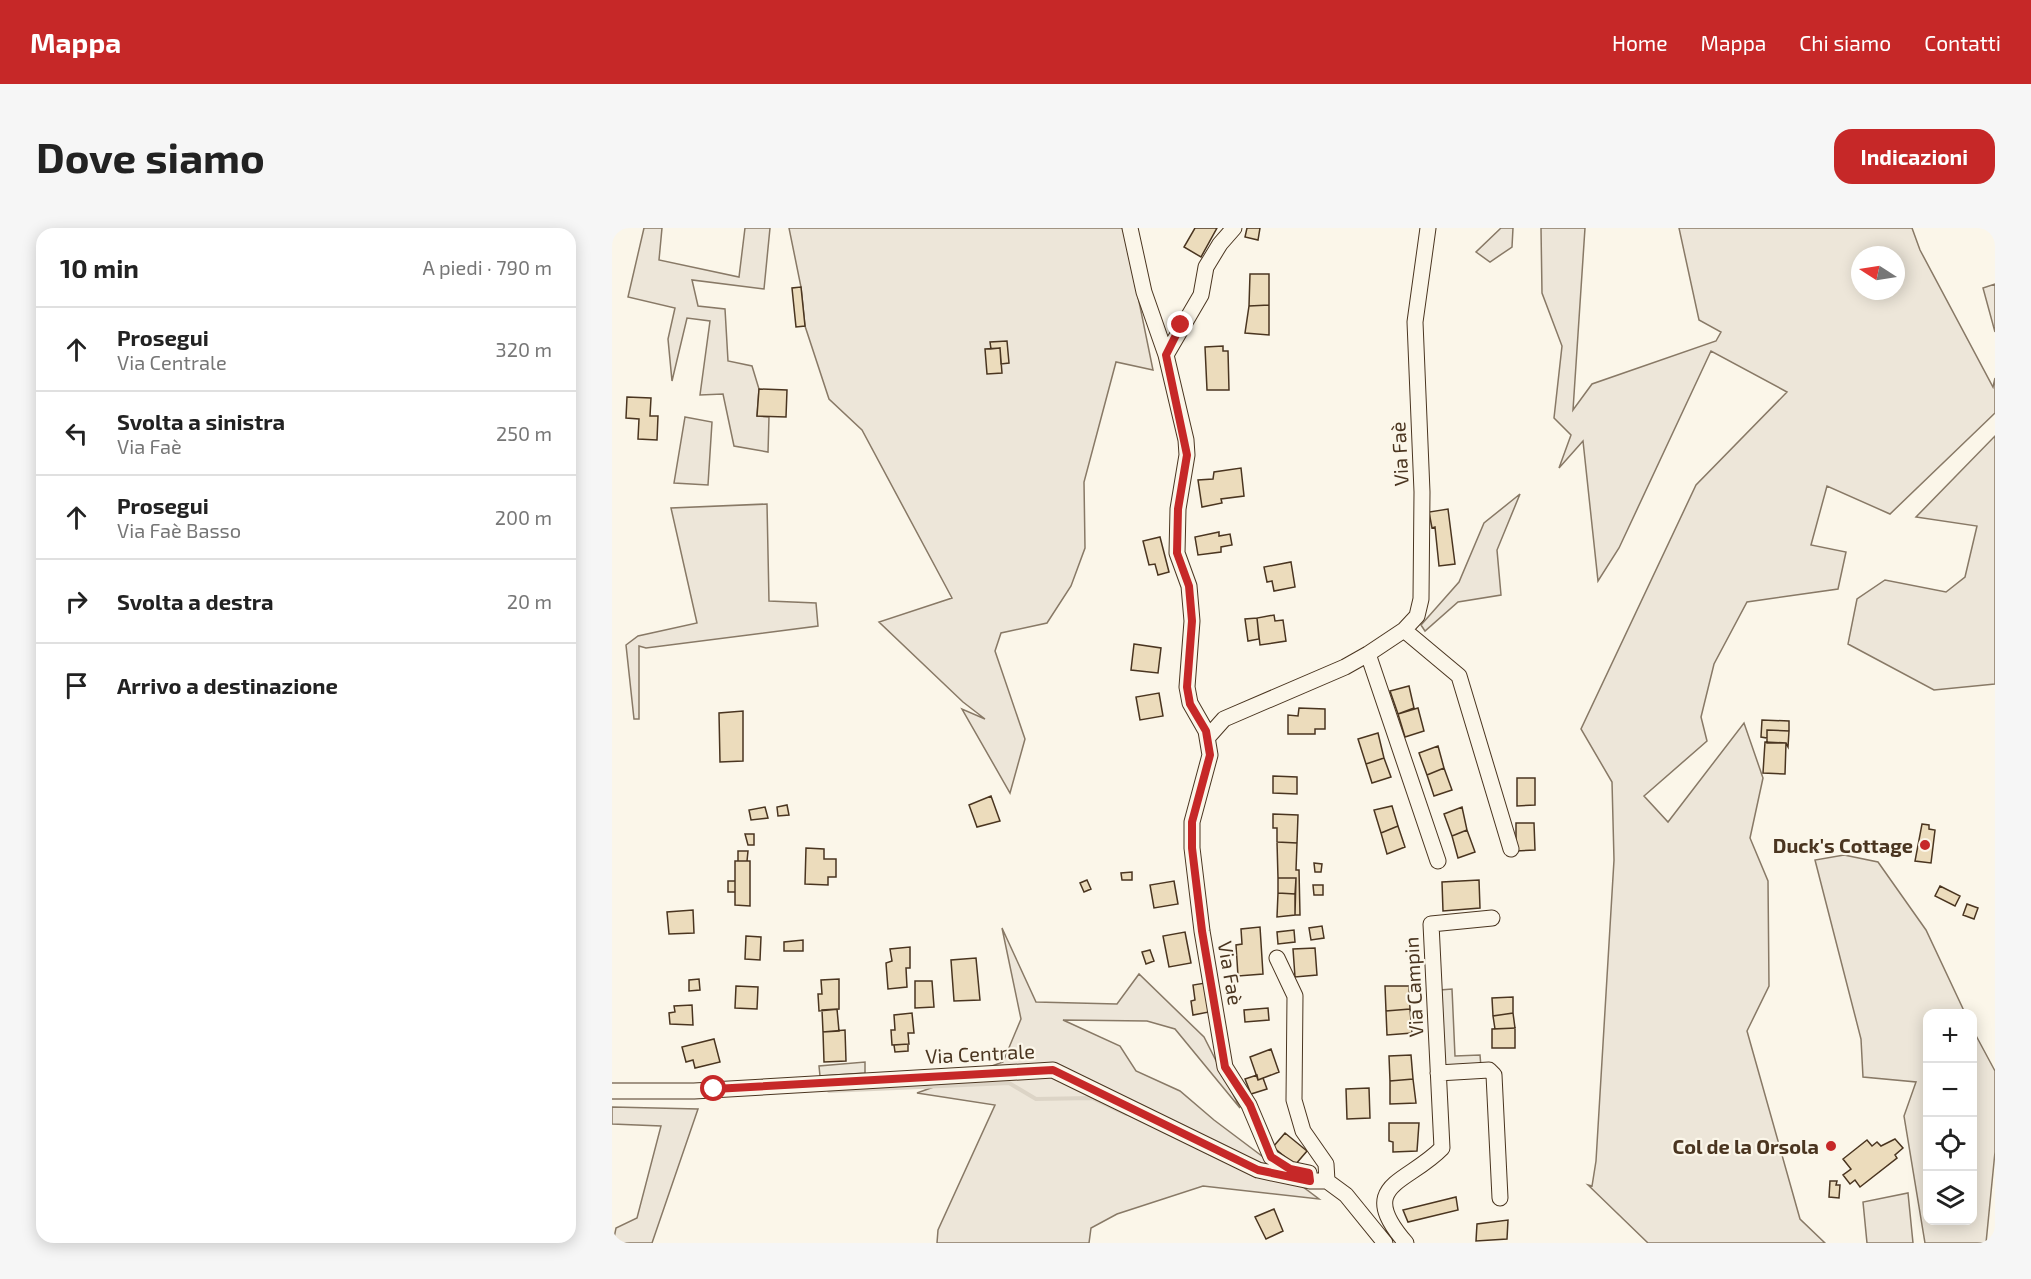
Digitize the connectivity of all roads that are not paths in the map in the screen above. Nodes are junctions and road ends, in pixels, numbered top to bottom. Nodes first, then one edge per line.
1 (1130, 228) edge
2 (1234, 228) edge
3 (1428, 228) edge
4 (1166, 355) junction
5 (1404, 630) junction
6 (1368, 654) junction
7 (1207, 734) junction
8 (1511, 849) dead end
9 (1438, 861) dead end
10 (1492, 918) dead end
11 (1278, 958) dead end
12 (1438, 1073) junction
13 (612, 1091) edge
14 (1310, 1181) junction
15 (1327, 1181) junction
16 (1500, 1198) dead end
17 (1385, 1243) edge
18 (1406, 1243) edge

1 - 4 street
2 - 4 street
3 - 5 street, Via Faè
4 - 7 street
5 - 6 street, Via Faè
5 - 8 street
6 - 7 street, Via Faè
6 - 9 street
7 - 14 street, Via Faè
10 - 12 street, Via Campin
11 - 15 street
12 - 16 street
12 - 18 street, Via Campin
13 - 14 street, Via Centrale
14 - 15 street, Via Centrale
15 - 17 street

